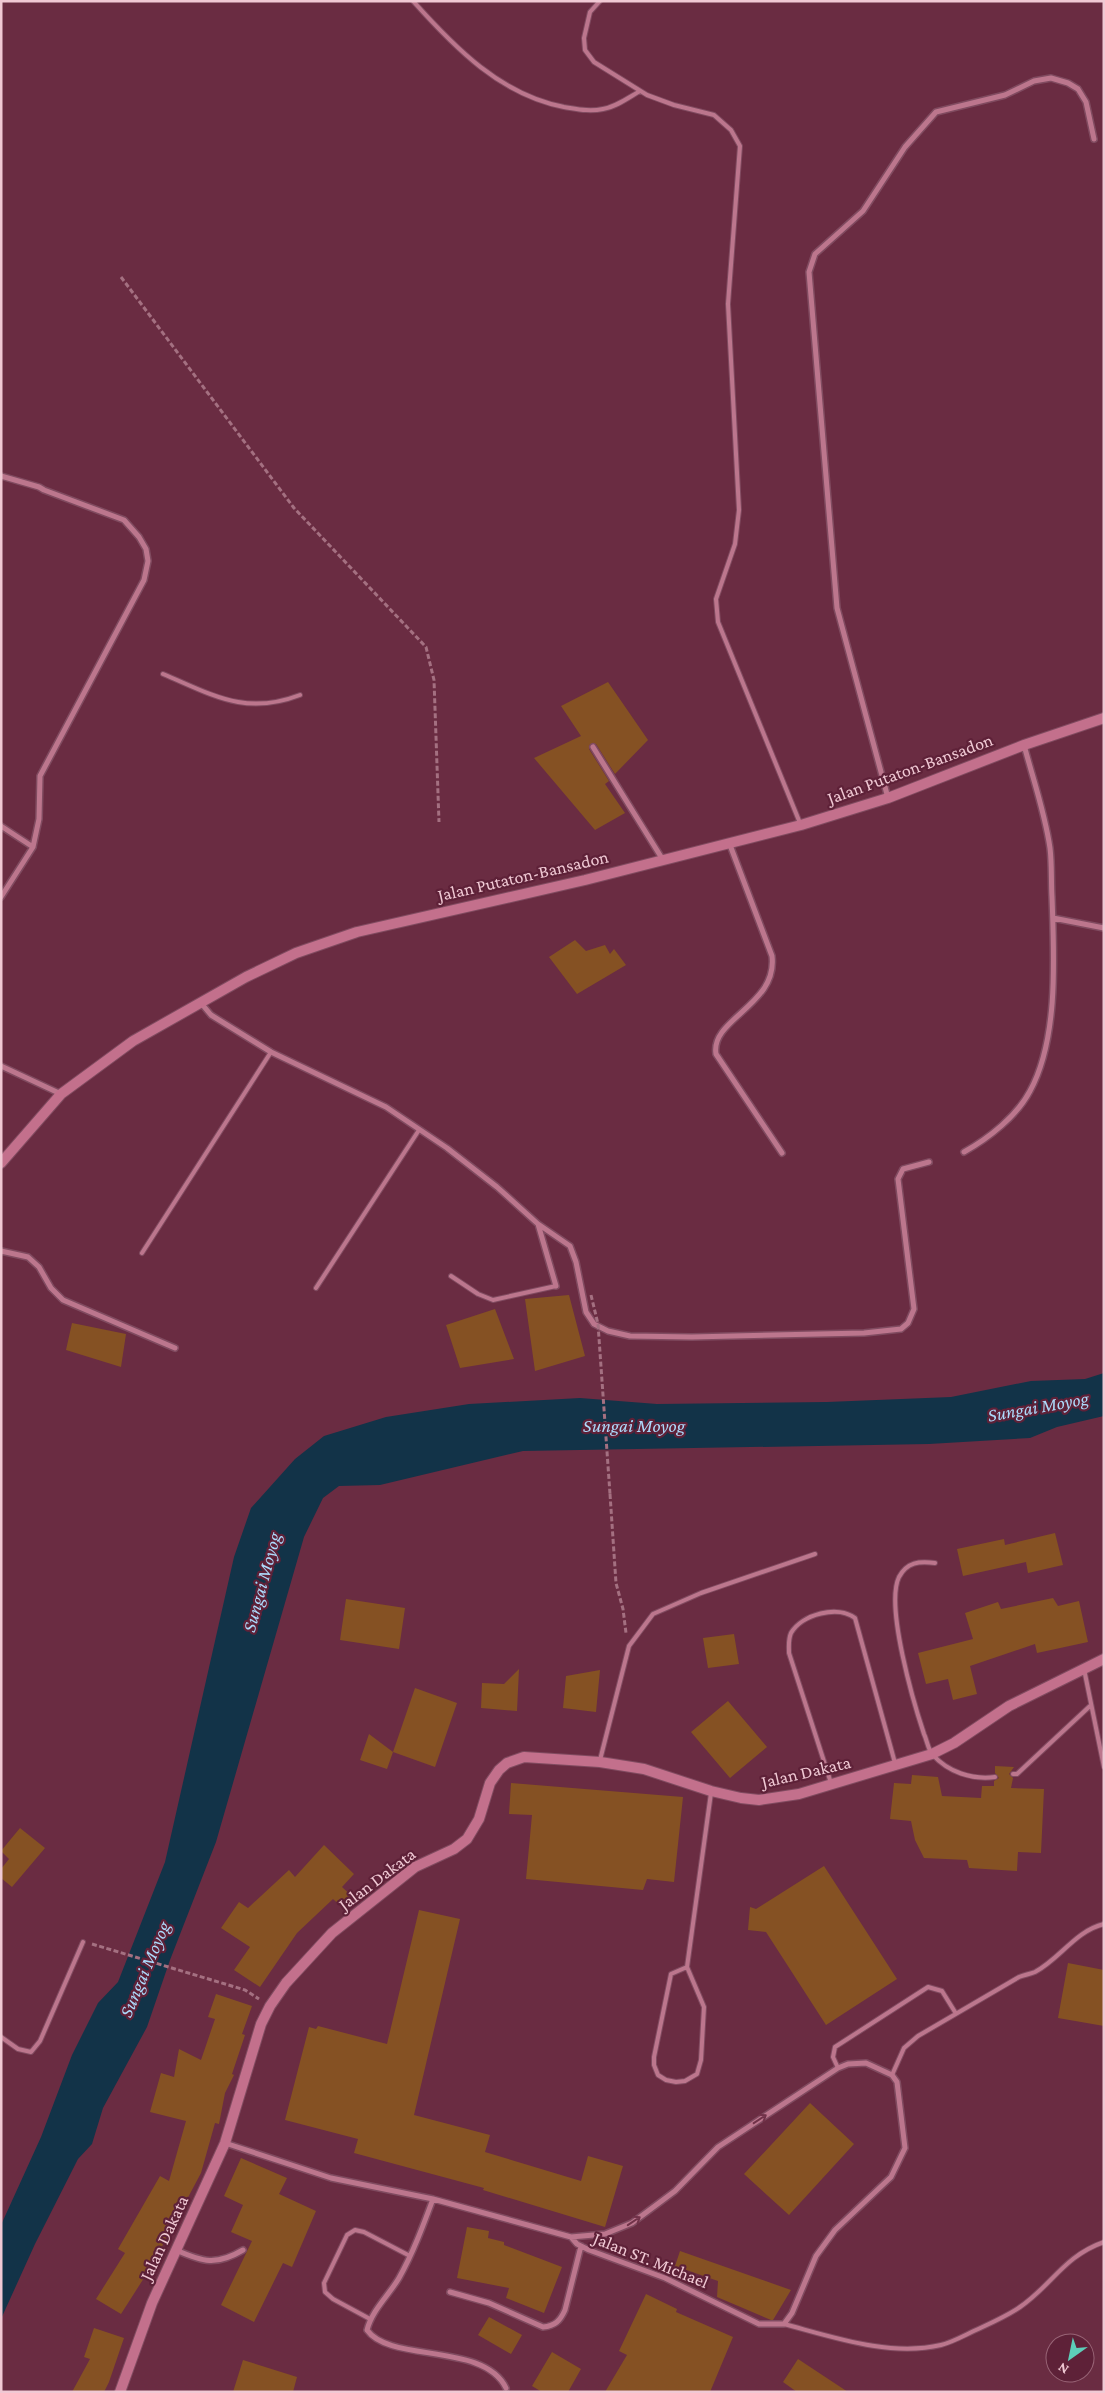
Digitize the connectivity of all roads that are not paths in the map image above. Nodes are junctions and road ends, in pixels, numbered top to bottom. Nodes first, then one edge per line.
1 (413, 1) edge
2 (600, 1) edge
3 (640, 91) junction
4 (1094, 139) dead end
5 (1, 476) edge
6 (163, 674) dead end
7 (300, 695) dead end
8 (1104, 718) edge
9 (1024, 745) junction
10 (593, 748) dead end
11 (888, 798) junction
12 (801, 825) junction
13 (1, 826) edge
14 (730, 844) junction
15 (33, 847) junction
16 (664, 861) junction
17 (1, 897) edge
18 (1053, 918) junction
19 (1104, 928) edge
20 (201, 1003) junction
21 (271, 1052) junction
22 (1, 1066) edge
23 (62, 1094) junction
24 (419, 1130) junction
25 (964, 1152) dead end
26 (782, 1153) dead end
27 (930, 1162) dead end
28 (1, 1163) edge
29 (538, 1224) junction
30 (1, 1251) edge
31 (142, 1252) dead end
32 (451, 1276) dead end
33 (556, 1286) joint
34 (316, 1288) dead end
35 (175, 1348) dead end
36 (814, 1554) dead end
37 (935, 1563) dead end
38 (1104, 1659) edge
39 (1084, 1668) junction
40 (1090, 1706) junction
41 (932, 1754) junction
42 (600, 1762) junction
43 (896, 1765) junction
44 (1104, 1767) edge
45 (1013, 1774) dead end
46 (995, 1777) dead end
47 (831, 1785) junction
48 (711, 1791) junction
49 (1104, 1924) edge
50 (83, 1942) dead end
51 (687, 1967) junction
52 (955, 2012) junction
53 (1, 2037) edge
54 (838, 2068) junction
55 (892, 2075) junction
56 (225, 2144) junction
57 (433, 2199) junction
58 (571, 2237) junction
59 (1104, 2242) edge
60 (581, 2246) junction
61 (176, 2250) junction
62 (243, 2250) dead end
63 (410, 2256) junction
64 (450, 2292) dead end
65 (370, 2319) junction
66 (784, 2324) junction
67 (506, 2388) dead end
68 (120, 2392) edge

1 - 3 lane
2 - 3 lane
3 - 12 lane
4 - 11 street
5 - 15 street
6 - 7 lane
8 - 9 street, Jalan Putaton-Bansadon
9 - 11 street, Jalan Putaton-Bansadon
9 - 18 street
10 - 16 street
11 - 12 street, Jalan Putaton-Bansadon
12 - 14 street, Jalan Putaton-Bansadon
13 - 15 street
14 - 16 street, Jalan Putaton-Bansadon
14 - 26 street
15 - 17 street
16 - 20 street, Jalan Putaton-Bansadon
18 - 19 street
18 - 25 street
20 - 21 street
20 - 23 street, Jalan Putaton-Bansadon
21 - 24 street
21 - 31 lane
22 - 23 street
23 - 28 street, Jalan Putaton-Bansadon
24 - 29 street
24 - 34 lane
27 - 29 street
29 - 33 street
30 - 35 street
32 - 33 lane
36 - 42 lane
37 - 41 lane
38 - 39 street, Jalan Dakata
39 - 40 lane
39 - 41 street, Jalan Dakata
40 - 44 lane
40 - 45 lane
41 - 43 street, Jalan Dakata
41 - 46 lane
42 - 48 street, Jalan Dakata
42 - 56 street, Jalan Dakata
43 - 47 street, Jalan Dakata
43 - 47 lane
47 - 48 street, Jalan Dakata
48 - 51 lane
49 - 52 lane
50 - 53 lane
51 - 51 lane
52 - 54 lane
52 - 55 lane
54 - 55 street
58 -> 54 street
55 - 66 street
56 - 57 street, Jalan ST. Michael
56 - 61 street, Jalan Dakata
57 - 58 street, Jalan ST. Michael
57 - 63 street
58 - 60 street, Jalan ST. Michael
59 - 66 lane
60 - 64 street
60 - 66 street, Jalan ST. Michael
61 - 62 street
61 - 68 street, Jalan Dakata
63 - 65 street
63 - 65 lane
65 - 67 street

